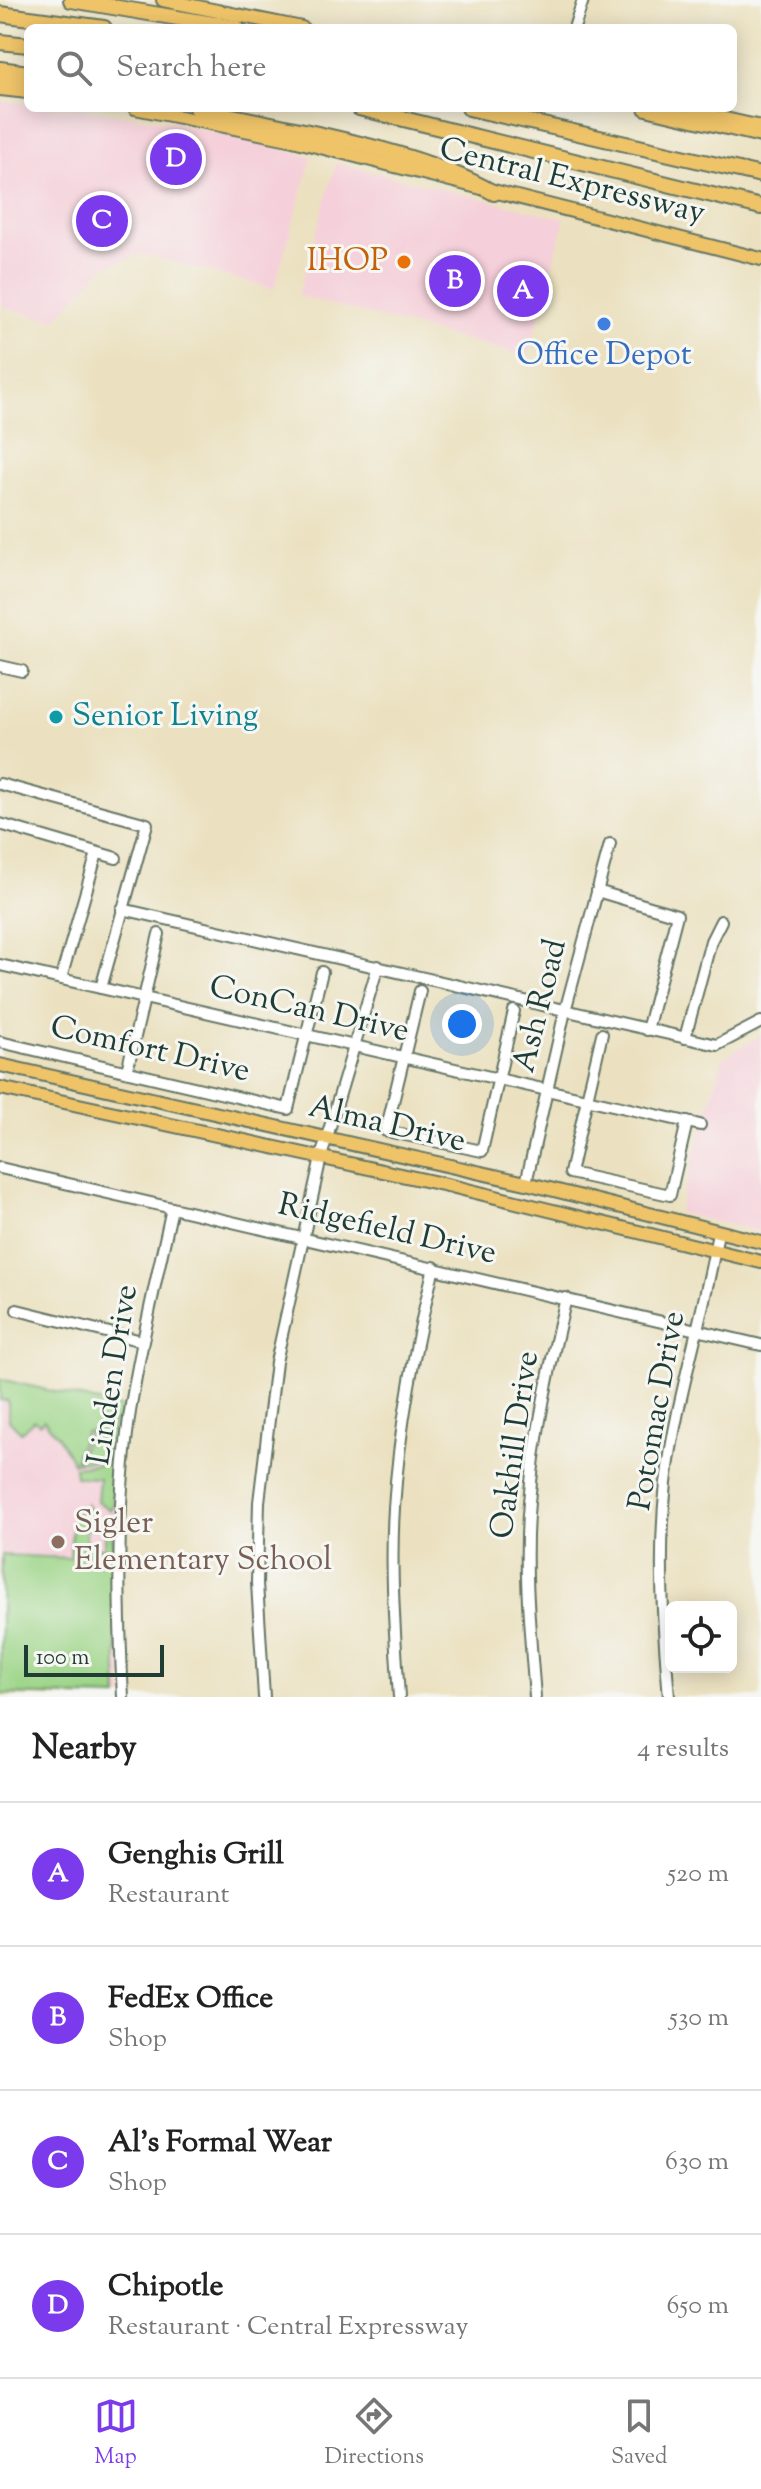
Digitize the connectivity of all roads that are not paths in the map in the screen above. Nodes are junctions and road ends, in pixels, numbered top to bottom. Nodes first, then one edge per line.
1 (71, 0) edge
2 (163, 0) edge
3 (583, 0) edge
4 (0, 14) edge
5 (74, 24) edge
6 (213, 24) edge
7 (282, 24) edge
8 (575, 24) edge
9 (0, 42) edge
10 (24, 45) edge
11 (0, 69) edge
12 (24, 72) edge
13 (0, 80) edge
14 (24, 81) edge
15 (0, 89) edge
16 (24, 92) edge
17 (155, 112) edge
18 (213, 112) edge
19 (375, 112) edge
20 (486, 112) edge
21 (663, 112) edge
22 (692, 112) edge
23 (761, 127) edge
24 (761, 135) edge
25 (761, 175) edge
26 (494, 193) junction
27 (761, 207) edge
28 (761, 259) edge
29 (0, 666) edge
30 (22, 671) dead end
31 (0, 784) edge
32 (0, 824) edge
33 (610, 844) dead end
34 (97, 853) junction
35 (116, 858) dead end
36 (597, 891) junction
37 (122, 909) junction
38 (721, 921) dead end
39 (159, 934) dead end
40 (0, 965) edge
41 (378, 966) junction
42 (322, 972) dead end
43 (61, 978) junction
44 (101, 988) junction
45 (420, 991) dead end
46 (144, 998) junction
47 (514, 1011) dead end
48 (565, 1011) junction
49 (761, 1022) edge
50 (647, 1030) junction
51 (602, 1034) dead end
52 (306, 1036) junction
53 (685, 1038) junction
54 (0, 1042) edge
55 (353, 1047) junction
56 (403, 1058) junction
57 (0, 1065) edge
58 (127, 1071) junction
59 (499, 1080) junction
60 (0, 1088) edge
61 (546, 1090) junction
62 (586, 1099) junction
63 (687, 1122) junction
64 (700, 1125) dead end
65 (326, 1139) junction
66 (321, 1157) junction
67 (0, 1168) edge
68 (526, 1183) junction
69 (172, 1208) junction
70 (718, 1232) junction
71 (304, 1238) junction
72 (761, 1242) edge
73 (715, 1251) junction
74 (761, 1262) edge
75 (434, 1267) junction
76 (566, 1298) junction
77 (17, 1310) dead end
78 (697, 1328) junction
79 (142, 1341) junction
80 (761, 1345) edge
81 (123, 1697) edge
82 (264, 1697) edge
83 (399, 1697) edge
84 (535, 1697) edge
85 (669, 1697) edge

1 - 6 highway
2 - 7 main road
3 - 8 street
4 - 5 highway
9 - 10 highway
11 - 12 highway
13 - 14 highway
15 - 16 main road
17 - 26 main road, Central Expressway
18 - 26 highway
19 - 27 highway, Central Expressway
20 - 25 highway, Central Expressway
21 - 24 highway
22 - 23 main road
26 - 28 main road, Central Expressway
29 - 30 street
31 - 37 street
32 - 34 street
33 - 36 street, Ash Road
34 - 35 street
34 - 43 street
36 - 48 street, Ash Road
36 - 50 street
37 - 41 street
37 - 44 street
38 - 53 street
39 - 46 street
40 - 43 street, ConCan Drive
41 - 48 street
41 - 55 street
42 - 52 street
43 - 44 street, ConCan Drive
44 - 46 street, ConCan Drive
45 - 56 street
46 - 52 street, ConCan Drive
46 - 58 street
47 - 59 street
48 - 50 street
48 - 61 street, Ash Road
49 - 53 street
50 - 53 street
51 - 62 street
52 - 55 street, ConCan Drive
52 - 58 street, Comfort Drive
54 - 58 street, Comfort Drive
55 - 56 street, ConCan Drive
55 - 65 street
56 - 59 street, ConCan Drive
56 - 59 street
57 - 65 main road, Alma Drive
59 - 61 street, ConCan Drive
60 - 66 main road, Alma Drive
61 - 62 street, ConCan Drive
61 - 68 street, Ash Road
62 - 63 street, ConCan Drive
62 - 63 street
63 - 64 street, ConCan Drive
65 - 66 street
65 - 68 main road, Alma Drive
66 - 71 street
66 - 73 main road, Alma Drive
67 - 69 street, Ridgefield Drive
68 - 70 main road, Alma Drive
69 - 71 street, Ridgefield Drive
69 - 79 street, Linden Drive
70 - 72 main road, Alma Drive
70 - 73 street, Potomac Drive
71 - 75 street, Ridgefield Drive
71 - 82 street
73 - 74 main road, Alma Drive
73 - 78 street, Potomac Drive
75 - 76 street, Ridgefield Drive
75 - 83 street
76 - 78 street, Ridgefield Drive
76 - 84 street, Oakhill Drive
77 - 79 street
78 - 80 street, Ridgefield Drive
78 - 85 street, Potomac Drive
79 - 81 street, Linden Drive

